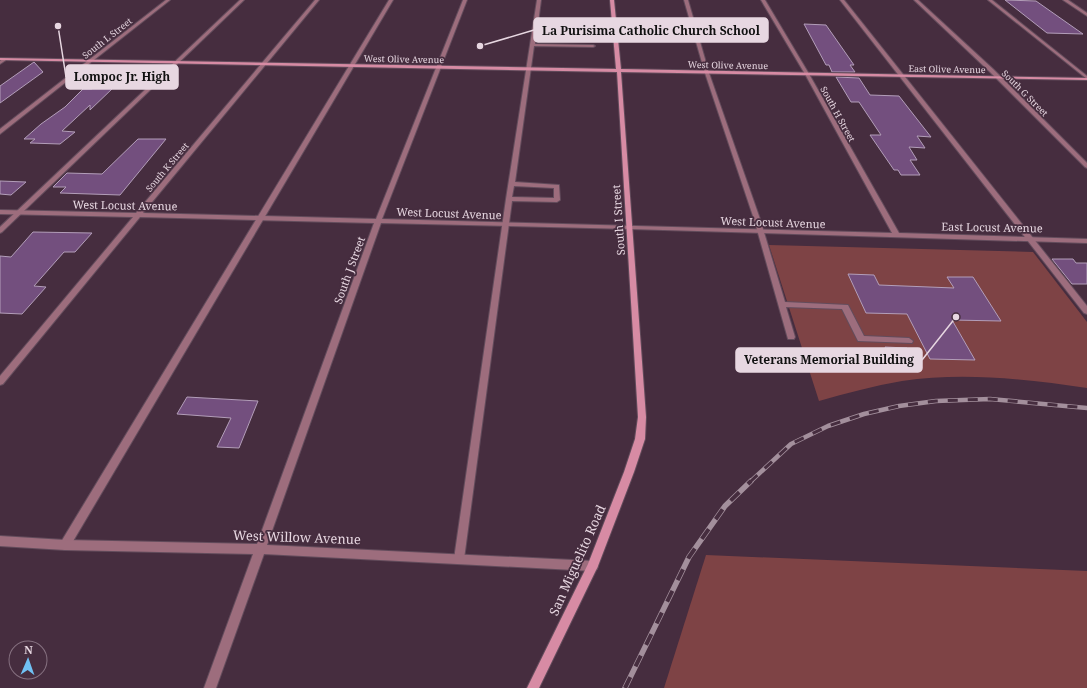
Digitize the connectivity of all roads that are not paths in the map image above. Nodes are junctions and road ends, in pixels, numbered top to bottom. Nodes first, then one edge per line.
1 (168, 0) edge
2 (242, 0) edge
3 (317, 0) edge
4 (391, 0) edge
5 (465, 0) edge
6 (539, 0) edge
7 (612, 0) edge
8 (686, 0) edge
9 (764, 0) edge
10 (842, 0) edge
11 (916, 0) edge
12 (990, 0) edge
13 (1065, 0) edge
14 (1087, 15) edge
15 (535, 24) junction
16 (593, 25) dead end
17 (534, 35) junction
18 (592, 35) dead end
19 (533, 45) junction
20 (593, 46) dead end
21 (2, 61) edge
22 (91, 61) junction
23 (176, 63) junction
24 (264, 64) junction
25 (351, 67) junction
26 (439, 68) junction
27 (529, 70) junction
28 (619, 71) junction
29 (707, 73) junction
30 (807, 74) junction
31 (903, 76) junction
32 (999, 78) junction
33 (1087, 79) edge
34 (0, 132) edge
35 (1087, 166) edge
36 (512, 184) junction
37 (509, 199) junction
38 (0, 212) edge
39 (19, 212) junction
40 (139, 215) junction
41 (261, 218) junction
42 (378, 221) junction
43 (506, 225) junction
44 (630, 227) junction
45 (0, 231) edge
46 (760, 232) junction
47 (897, 236) junction
48 (1031, 239) junction
49 (1087, 241) edge
50 (781, 304) junction
51 (1087, 311) edge
52 (791, 337) dead end
53 (909, 341) dead end
54 (0, 382) edge
55 (640, 439) joint
56 (0, 541) edge
57 (65, 545) junction
58 (261, 549) junction
59 (459, 559) junction
60 (593, 566) junction
61 (210, 688) edge
62 (533, 688) edge

1 - 22 street, South L Street
2 - 23 street
3 - 24 street, South K Street
4 - 25 street
5 - 26 street, South J Street
6 - 15 street
7 - 28 street, South I Street
8 - 29 street
9 - 30 street, South H Street
10 - 31 street
11 - 32 street, South G Street
12 - 33 street
13 - 14 street
15 - 16 street
15 - 17 street
17 - 18 street
17 - 19 street
19 - 20 street
19 - 27 street
21 - 22 street, West Olive Avenue
22 - 23 street, West Olive Avenue
22 - 34 street, South L Street
23 - 24 street, West Olive Avenue
23 - 39 street
24 - 25 street, West Olive Avenue
24 - 40 street, South K Street
25 - 26 street, West Olive Avenue
25 - 41 street
26 - 27 street, West Olive Avenue
26 - 42 street, South J Street
27 - 28 street, West Olive Avenue
27 - 36 street
28 - 29 street, West Olive Avenue
28 - 44 street, South I Street
29 - 30 street, West Olive Avenue
29 - 46 street
30 - 31 street, East Olive Avenue
30 - 47 street, South H Street
31 - 32 street, East Olive Avenue
31 - 48 street
32 - 33 street, East Olive Avenue
32 - 35 street, South G Street
36 - 37 street
36 - 37 street
37 - 43 street
38 - 39 street, West Locust Avenue
39 - 40 street, West Locust Avenue
39 - 45 street
40 - 41 street, West Locust Avenue
40 - 54 street, South K Street
41 - 42 street, West Locust Avenue
41 - 57 street
42 - 43 street, West Locust Avenue
42 - 58 street, South J Street
43 - 44 street, West Locust Avenue
43 - 59 street
44 - 46 street, West Locust Avenue
44 - 55 street, South I Street
46 - 47 street, West Locust Avenue
46 - 50 street
47 - 48 street, East Locust Avenue
48 - 49 street, East Locust Avenue
48 - 51 street
50 - 52 street
50 - 53 street
55 - 60 street, San Miguelito Road
56 - 57 street, West Willow Avenue
57 - 58 street, West Willow Avenue
58 - 59 street, West Willow Avenue
58 - 61 street, South J Street
59 - 60 street, West Willow Avenue
60 - 62 street, San Miguelito Road

